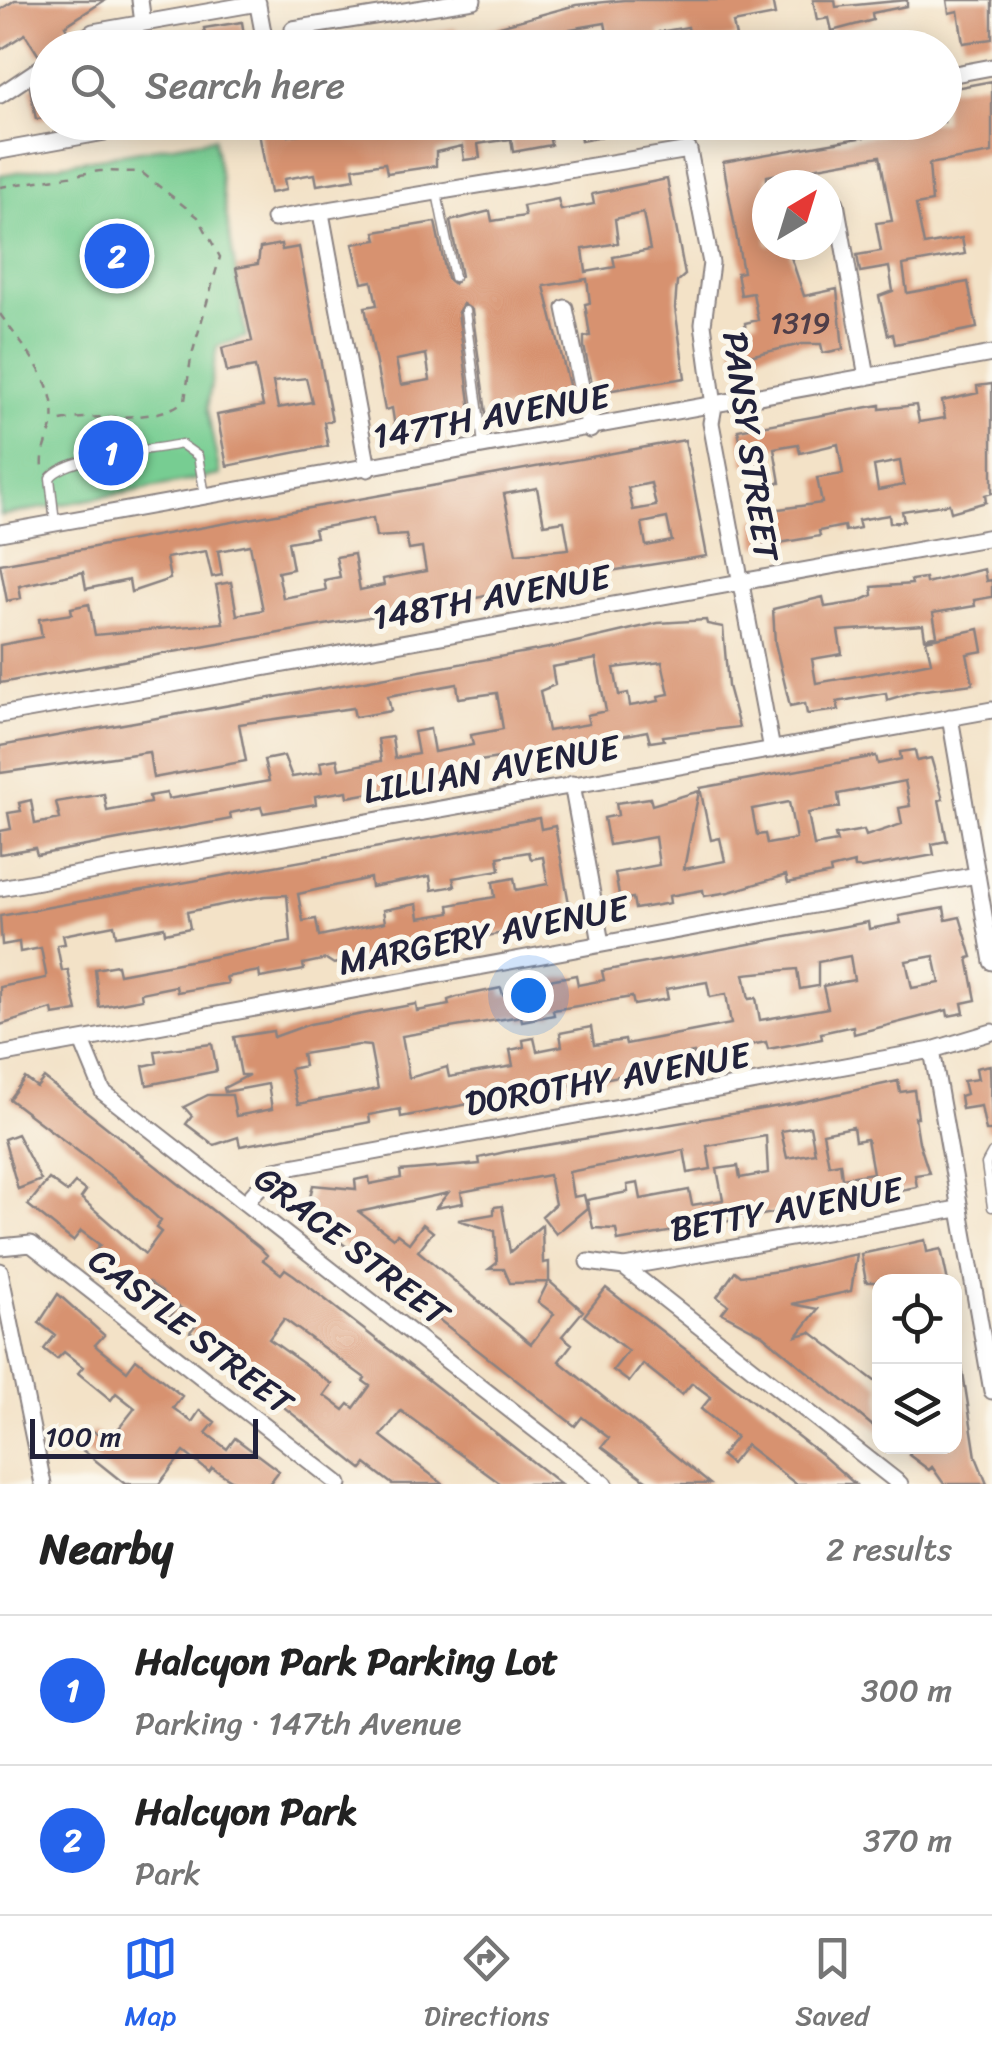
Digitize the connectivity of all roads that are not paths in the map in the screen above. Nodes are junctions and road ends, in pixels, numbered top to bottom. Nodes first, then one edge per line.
1 (140, 0) edge
2 (473, 0) edge
3 (258, 1) edge
4 (144, 23) junction
5 (293, 29) dead end
6 (105, 30) edge
7 (263, 30) edge
8 (992, 68) edge
9 (962, 73) edge
10 (30, 75) edge
11 (0, 96) edge
12 (64, 140) edge
13 (0, 152) edge
14 (437, 193) junction
15 (320, 212) junction
16 (274, 219) dead end
17 (842, 236) edge
18 (454, 277) dead end
19 (565, 308) dead end
20 (465, 311) dead end
21 (992, 354) edge
22 (867, 377) junction
23 (714, 406) junction
24 (590, 430) junction
25 (484, 449) junction
26 (368, 469) junction
27 (205, 495) junction
28 (55, 522) junction
29 (0, 533) edge
30 (992, 537) edge
31 (740, 582) junction
32 (992, 710) edge
33 (0, 715) edge
34 (950, 717) junction
35 (772, 750) junction
36 (572, 784) junction
37 (977, 875) junction
38 (0, 888) edge
39 (601, 944) junction
40 (992, 962) edge
41 (991, 1033) edge
42 (82, 1041) junction
43 (932, 1050) junction
44 (0, 1056) edge
45 (992, 1153) edge
46 (248, 1202) junction
47 (992, 1207) edge
48 (958, 1209) junction
49 (0, 1247) edge
50 (588, 1262) dead end
51 (624, 1268) junction
52 (0, 1272) edge
53 (992, 1391) edge
54 (43, 1484) edge
55 (339, 1484) edge
56 (605, 1484) edge
57 (900, 1484) edge

1 - 4 street
2 - 5 street
3 - 4 street
3 - 7 street
4 - 6 street
8 - 9 street
10 - 11 street
12 - 13 street
14 - 15 street
14 - 18 lane
14 - 23 street, PANSY STREET
15 - 16 street
15 - 26 street
17 - 22 street
19 - 24 street
20 - 25 lane
21 - 22 street, 147TH AVENUE
22 - 23 street, 147TH AVENUE
23 - 24 street, 147TH AVENUE
23 - 31 street, PANSY STREET
24 - 25 street, 147TH AVENUE
25 - 26 street, 147TH AVENUE
26 - 27 street, 147TH AVENUE
27 - 28 street, 147TH AVENUE
27 - 28 lane
28 - 29 street, 147TH AVENUE
30 - 31 street, 148TH AVENUE
31 - 33 street, 148TH AVENUE
31 - 35 street, PANSY STREET
32 - 34 street, LILLIAN AVENUE
34 - 35 street, LILLIAN AVENUE
34 - 37 street
35 - 36 street, LILLIAN AVENUE
36 - 38 street, LILLIAN AVENUE
36 - 39 street
37 - 39 street, MARGERY AVENUE
37 - 40 street
39 - 42 street, MARGERY AVENUE
41 - 43 street, DOROTHY AVENUE
42 - 44 street, MARGERY AVENUE
42 - 46 street, GRACE STREET
43 - 46 street, DOROTHY AVENUE
43 - 48 street
45 - 47 lane
46 - 56 street, GRACE STREET
48 - 51 street, BETTY AVENUE
48 - 53 street
49 - 55 street, CASTLE STREET
50 - 51 street
51 - 57 street
52 - 54 street

